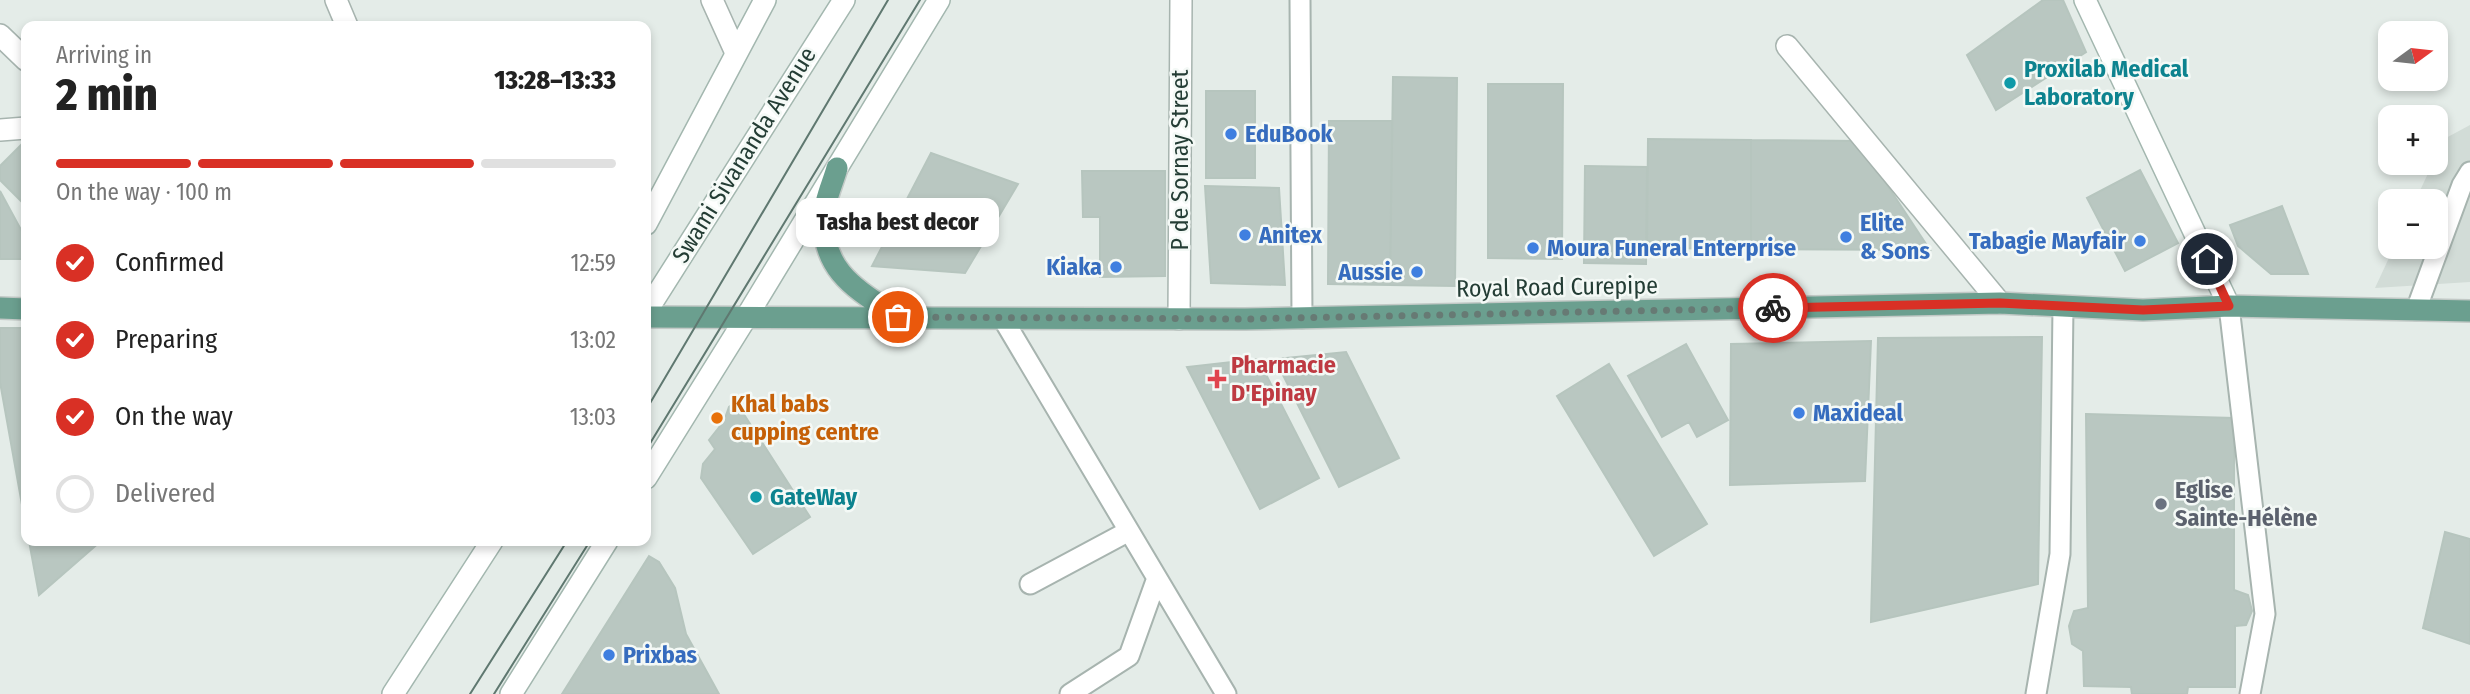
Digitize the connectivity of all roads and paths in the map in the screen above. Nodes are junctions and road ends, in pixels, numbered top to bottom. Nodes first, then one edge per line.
1 (337, 0) edge
2 (712, 0) edge
3 (765, 0) edge
4 (844, 0) edge
5 (939, 0) edge
6 (1181, 0) edge
7 (1300, 0) edge
8 (2085, 0) edge
9 (345, 21) edge
10 (0, 35) edge
11 (1787, 46) dead end
12 (736, 53) junction
13 (21, 55) edge
14 (21, 128) edge
15 (0, 130) edge
16 (837, 168) junction
17 (2470, 173) edge
18 (651, 214) edge
19 (2000, 303) junction
20 (651, 306) edge
21 (2063, 306) junction
22 (2229, 306) junction
23 (0, 308) edge
24 (21, 309) edge
25 (2416, 310) junction
26 (2470, 311) edge
27 (651, 314) edge
28 (747, 316) junction
29 (898, 317) junction
30 (1003, 318) junction
31 (1302, 318) junction
32 (1179, 320) junction
33 (651, 470) edge
34 (1129, 531) junction
35 (489, 546) edge
36 (604, 546) edge
37 (1157, 578) junction
38 (1030, 584) dead end
39 (393, 694) edge
40 (511, 694) edge
41 (1070, 694) edge
42 (1226, 694) edge
43 (2036, 694) edge
44 (2250, 694) edge

1 - 9 street
2 - 12 street
3 - 12 street
4 - 20 street, Swami Sivananda Avenue
5 - 16 street
6 - 32 street, P de Sornay Street
7 - 31 lane
8 - 22 street
10 - 13 street
11 - 19 street
12 - 18 street
14 - 15 street
16 - 28 street
16 - 29 main road
17 - 25 lane
19 - 21 main road, Royal Road Curepipe
19 - 31 main road, Royal Road Curepipe
21 - 22 main road, Royal Road Curepipe
21 - 43 lane
22 - 25 main road, Royal Road Curepipe
22 - 44 lane
23 - 24 main road
25 - 26 main road, Royal Road Curepipe
27 - 28 main road, Royal Road Curepipe
28 - 29 main road, Royal Road Curepipe
28 - 33 street
29 - 30 main road, Royal Road Curepipe
30 - 32 main road, Royal Road Curepipe
30 - 34 lane
31 - 32 main road, Royal Road Curepipe
34 - 37 lane
34 - 38 lane
35 - 39 street
36 - 40 street
37 - 41 lane
37 - 42 lane

